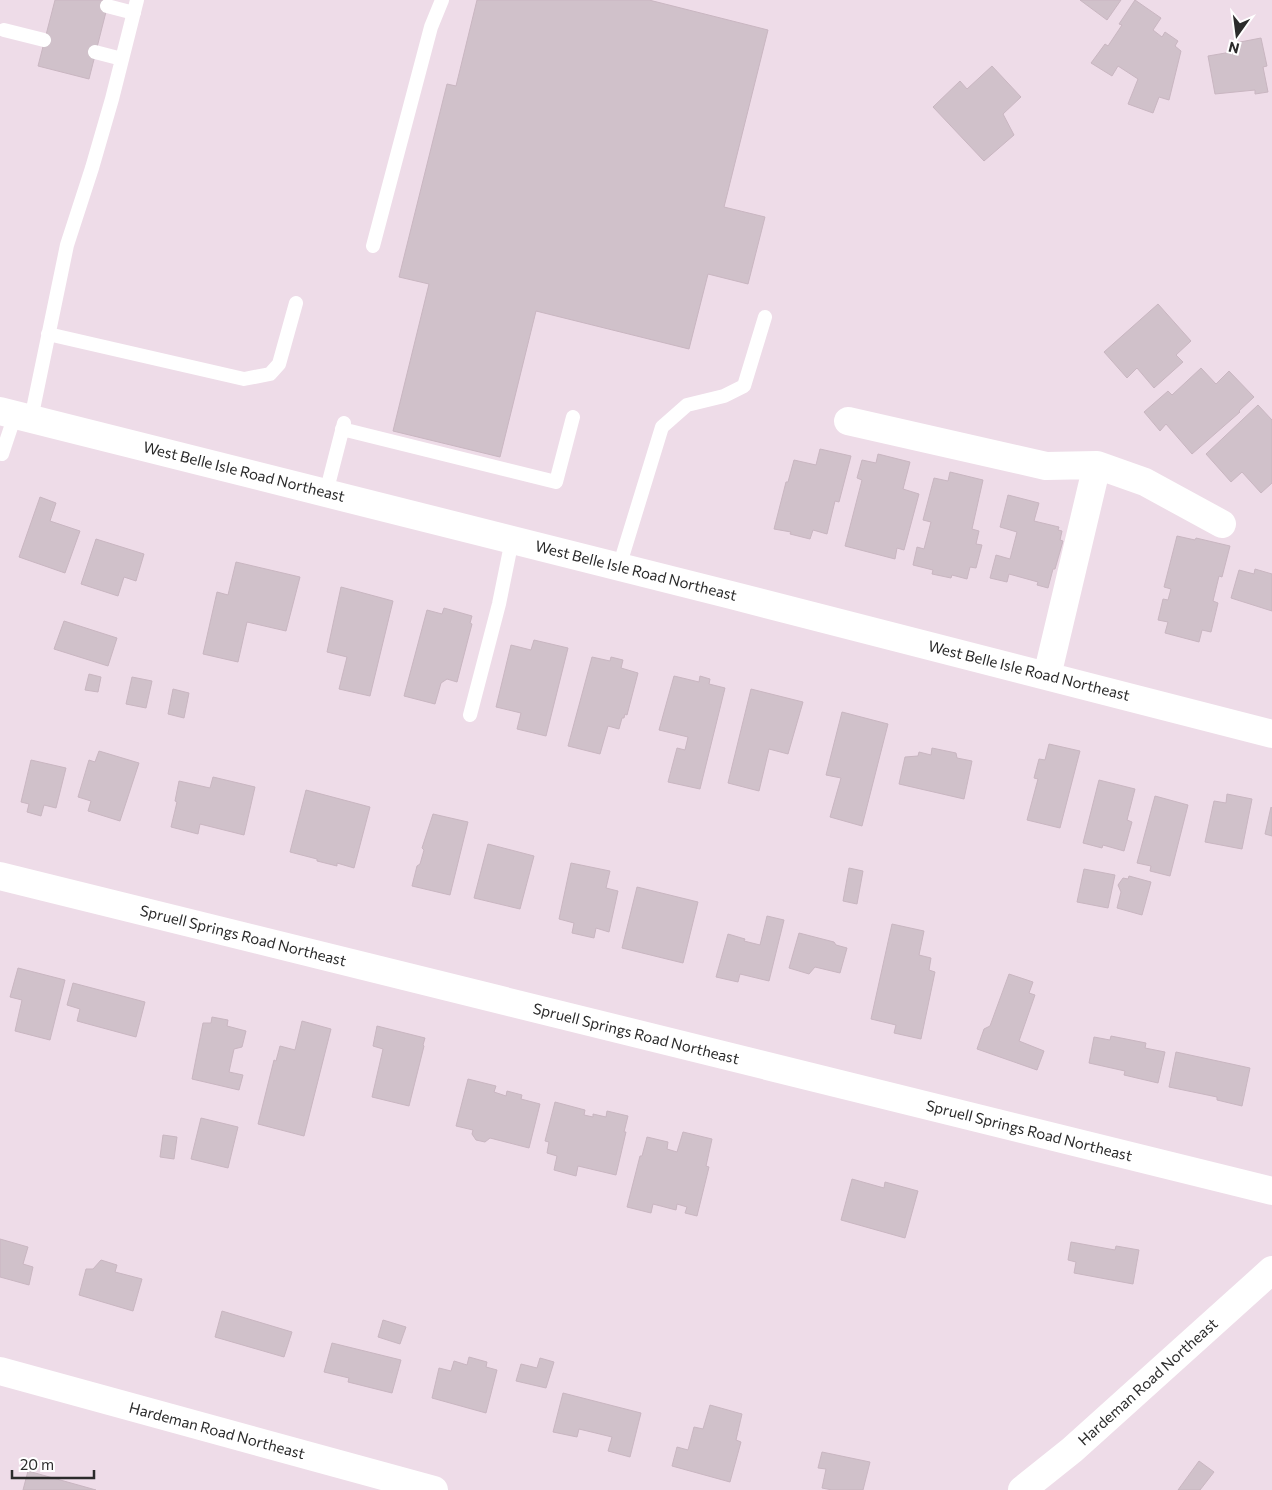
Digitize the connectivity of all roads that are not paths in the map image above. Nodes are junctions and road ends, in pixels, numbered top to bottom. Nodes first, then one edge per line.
1 (442, 0) edge
2 (107, 6) dead end
3 (135, 6) edge
4 (4, 30) dead end
5 (44, 40) dead end
6 (95, 52) dead end
7 (122, 58) junction
8 (373, 246) dead end
9 (296, 303) dead end
10 (765, 318) dead end
11 (48, 334) junction
12 (15, 415) edge
13 (573, 417) dead end
14 (848, 420) dead end
15 (0, 454) edge
16 (1098, 465) junction
17 (326, 493) junction
18 (1222, 524) dead end
19 (512, 540) junction
20 (619, 567) junction
21 (1047, 676) junction
22 (470, 715) dead end
23 (1272, 734) edge
24 (0, 876) edge
25 (1272, 1191) edge
26 (1272, 1270) edge
27 (0, 1371) edge
28 (434, 1490) edge
29 (1022, 1490) edge

1 - 8 lane
2 - 3 lane
3 - 7 lane
4 - 5 lane
6 - 7 lane
7 - 11 lane
9 - 11 lane
10 - 20 lane
11 - 12 lane
12 - 15 lane
12 - 17 street, West Belle Isle Road Northeast
13 - 17 lane
14 - 16 street
16 - 18 street
16 - 21 street
17 - 19 street, West Belle Isle Road Northeast
19 - 20 street, West Belle Isle Road Northeast
19 - 22 lane
20 - 21 street, West Belle Isle Road Northeast
21 - 23 street, West Belle Isle Road Northeast
24 - 25 street, Spruell Springs Road Northeast
26 - 29 street, Hardeman Road Northeast
27 - 28 street, Hardeman Road Northeast

